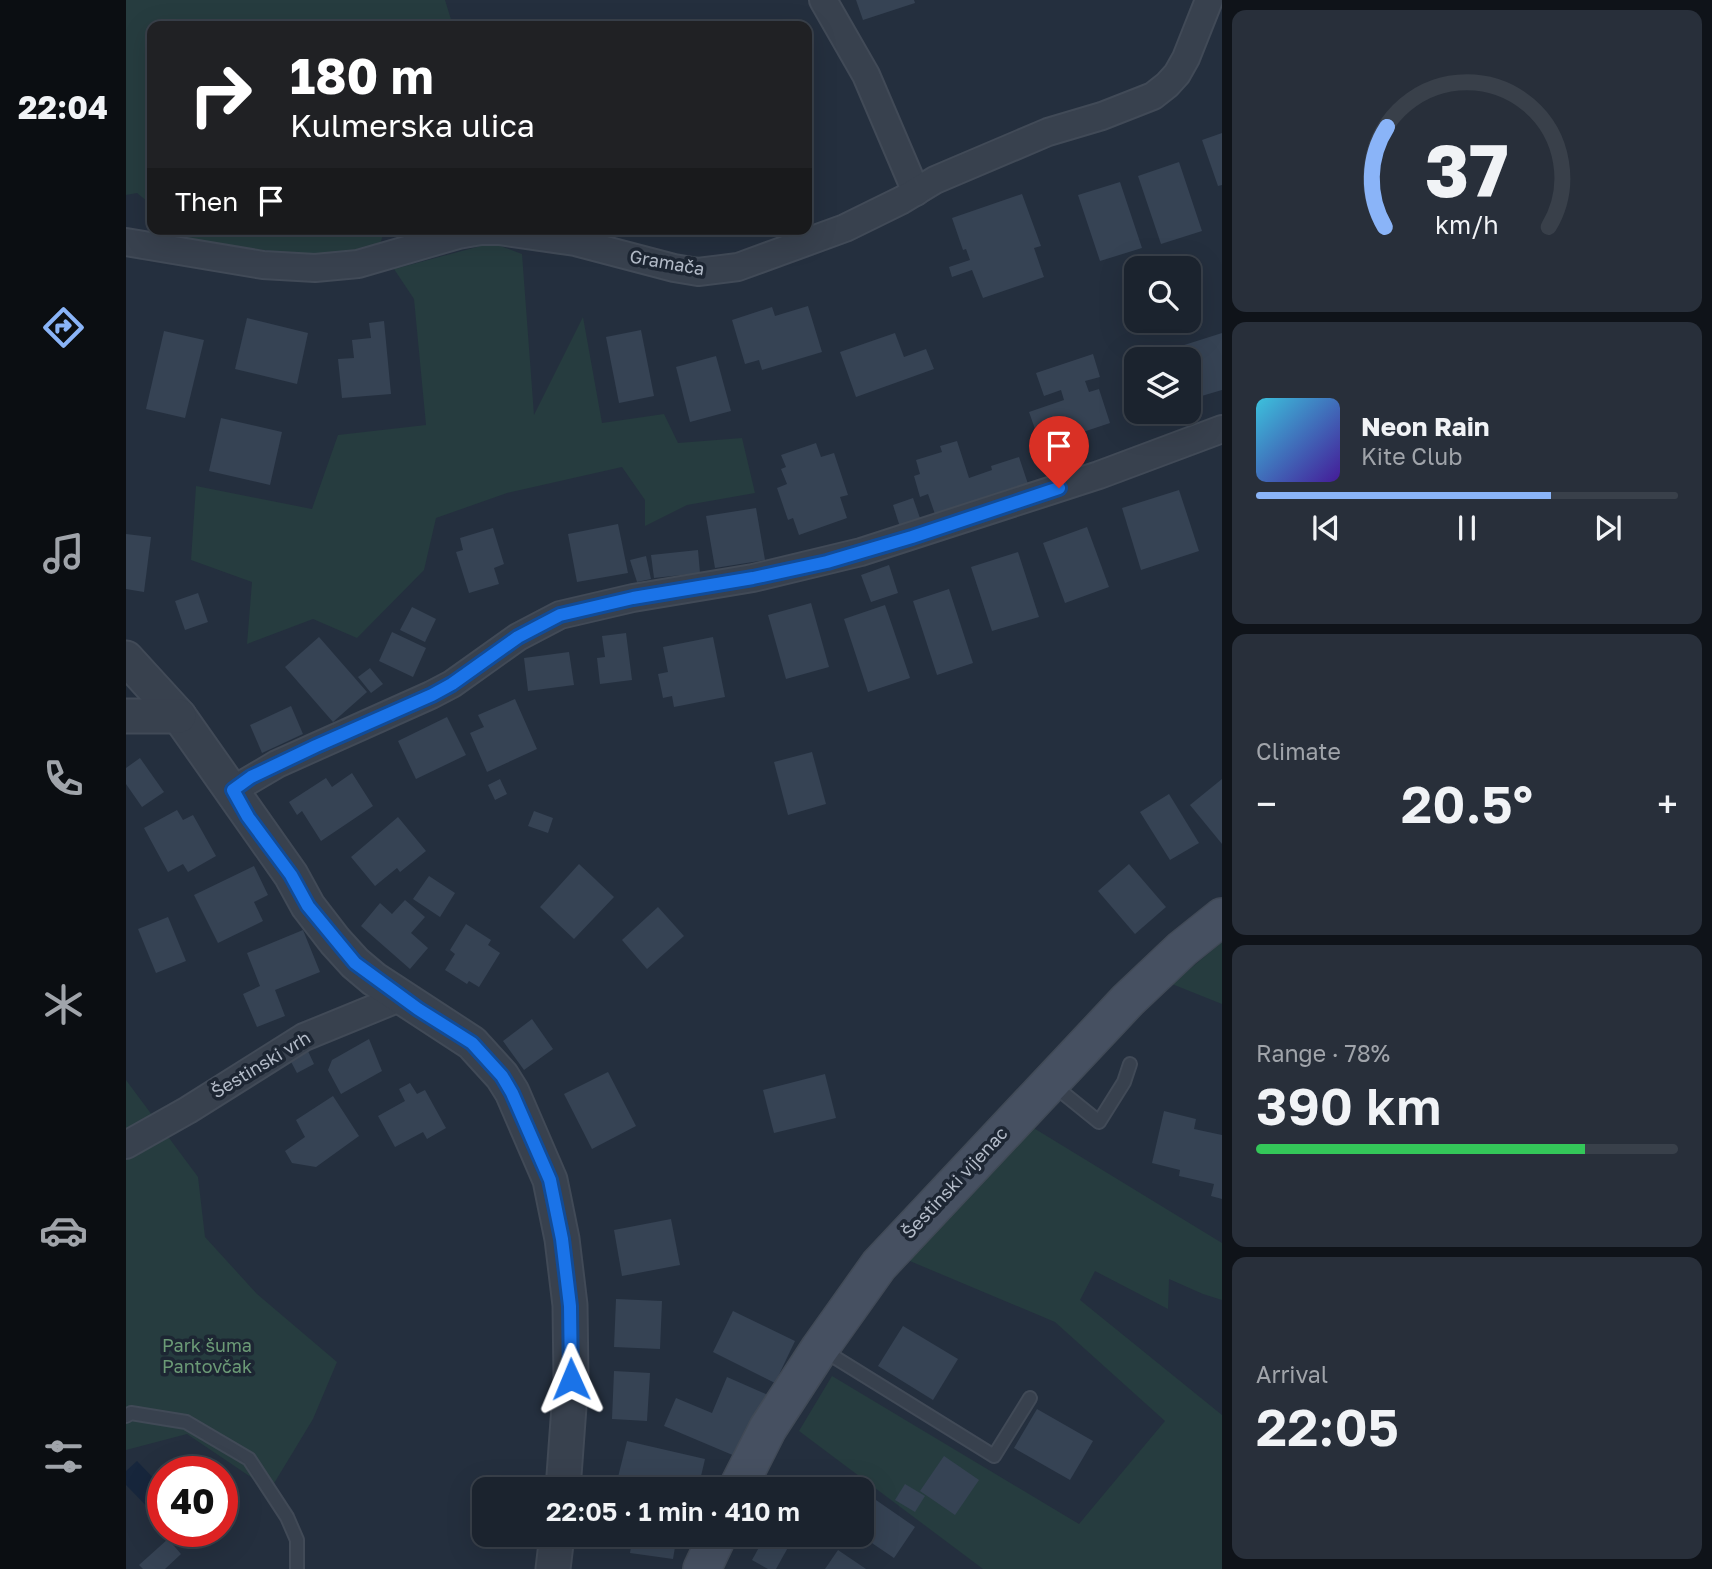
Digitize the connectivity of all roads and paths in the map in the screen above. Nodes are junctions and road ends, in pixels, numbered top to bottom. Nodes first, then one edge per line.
1 (823, 0) edge
2 (1209, 0) edge
3 (916, 192) junction
4 (458, 235) edge
5 (522, 235) edge
6 (126, 242) edge
7 (1222, 429) edge
8 (126, 657) edge
9 (126, 716) edge
10 (179, 716) junction
11 (233, 790) junction
12 (1222, 917) edge
13 (402, 997) junction
14 (1130, 1064) dead end
15 (1049, 1082) junction
16 (126, 1145) edge
17 (820, 1349) junction
18 (1030, 1398) dead end
19 (126, 1416) edge
20 (564, 1477) edge
21 (743, 1477) edge
22 (555, 1547) edge
23 (712, 1547) edge
24 (297, 1569) edge
25 (552, 1569) edge
26 (702, 1569) edge

1 - 3 street
2 - 3 street, Gramača
3 - 5 street, Gramača
4 - 6 street, Gramača
7 - 11 street
8 - 10 street
9 - 10 street
10 - 11 street
11 - 13 street
12 - 15 main road, Šestinski vijenac
13 - 16 street, Šestinski vrh
13 - 20 street
14 - 15 lane
15 - 17 main road, Šestinski vijenac
17 - 18 lane
17 - 21 main road, Šestinski vijenac
19 - 24 lane
22 - 25 street
23 - 26 main road

